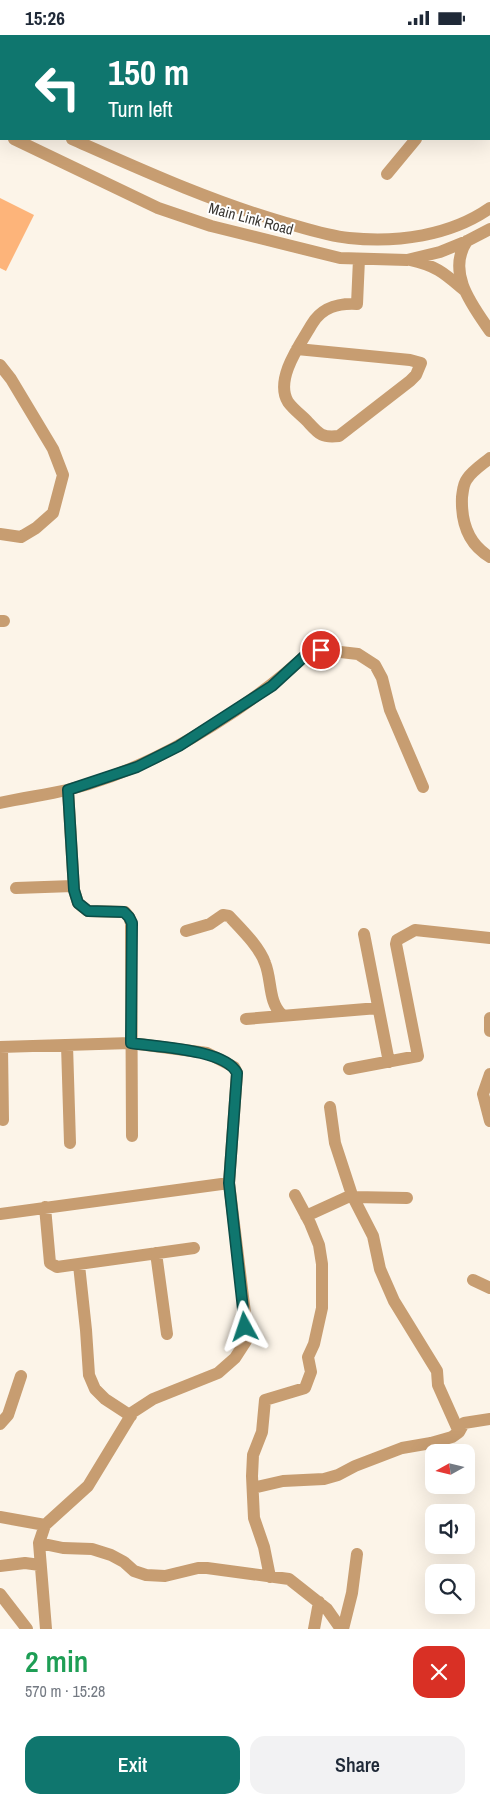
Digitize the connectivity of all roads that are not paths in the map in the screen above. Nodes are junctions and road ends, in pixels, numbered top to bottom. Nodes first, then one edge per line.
1 (16, 140) edge
2 (74, 140) edge
3 (415, 140) edge
4 (387, 174) dead end
5 (490, 208) edge
6 (490, 229) edge
7 (467, 241) junction
8 (359, 259) junction
9 (407, 260) junction
10 (464, 290) junction
11 (484, 312) edge
12 (490, 331) edge
13 (297, 349) junction
14 (0, 365) edge
15 (490, 458) edge
16 (0, 534) edge
17 (490, 557) edge
18 (423, 787) dead end
19 (68, 790) junction
20 (0, 803) edge
21 (74, 886) junction
22 (16, 888) dead end
23 (186, 931) dead end
24 (364, 934) dead end
25 (490, 938) edge
26 (378, 1008) junction
27 (282, 1015) junction
28 (246, 1019) dead end
29 (490, 1019) edge
30 (490, 1031) edge
31 (131, 1043) junction
32 (67, 1045) junction
33 (1, 1047) edge
34 (389, 1062) junction
35 (349, 1069) dead end
36 (490, 1075) edge
37 (330, 1107) dead end
38 (3, 1120) dead end
39 (490, 1121) edge
40 (132, 1136) dead end
41 (70, 1143) dead end
42 (229, 1183) junction
43 (295, 1195) dead end
44 (353, 1196) junction
45 (407, 1198) dead end
46 (45, 1207) junction
47 (0, 1214) edge
48 (306, 1216) junction
49 (194, 1248) dead end
50 (156, 1253) junction
51 (79, 1265) junction
52 (473, 1279) dead end
53 (490, 1288) edge
54 (167, 1334) dead end
55 (21, 1376) dead end
56 (130, 1416) junction
57 (490, 1419) edge
58 (0, 1423) edge
59 (459, 1432) junction
60 (252, 1488) junction
61 (0, 1517) edge
62 (45, 1525) junction
63 (39, 1543) junction
64 (357, 1554) dead end
65 (40, 1565) junction
66 (0, 1566) edge
67 (270, 1577) junction
68 (0, 1594) edge
69 (319, 1603) junction
70 (27, 1629) edge
71 (46, 1629) edge
72 (314, 1629) edge
73 (342, 1629) edge

1 - 8 street, Main Link Road
2 - 5 street, Main Link Road
3 - 4 street
6 - 7 street, Main Link Road
7 - 9 street, Main Link Road
7 - 10 street
8 - 9 street, Main Link Road
8 - 13 street
9 - 10 street
10 - 11 street
11 - 12 street
13 - 13 street
14 - 16 street
15 - 17 street
18 - 19 street
19 - 20 street
19 - 21 street
21 - 22 street
21 - 31 street
23 - 27 street
24 - 26 street
25 - 34 street
26 - 27 street
26 - 34 street
27 - 28 street
29 - 30 street
31 - 32 street
31 - 40 street
31 - 42 street
32 - 33 street
32 - 41 street
33 - 38 street
34 - 35 street
36 - 39 street
37 - 44 street
42 - 46 street
42 - 56 street
43 - 48 street
44 - 45 street
44 - 48 street
44 - 59 street
46 - 47 street
46 - 51 street
48 - 60 street
49 - 50 street
50 - 51 street
50 - 54 street
51 - 56 street
52 - 53 street
55 - 58 street
56 - 62 street
57 - 59 street
59 - 60 street
60 - 67 street
61 - 62 street
62 - 63 street
63 - 65 street
63 - 67 street
64 - 73 street
65 - 66 street
65 - 71 street
67 - 69 street
68 - 70 street
69 - 72 street
69 - 73 street

